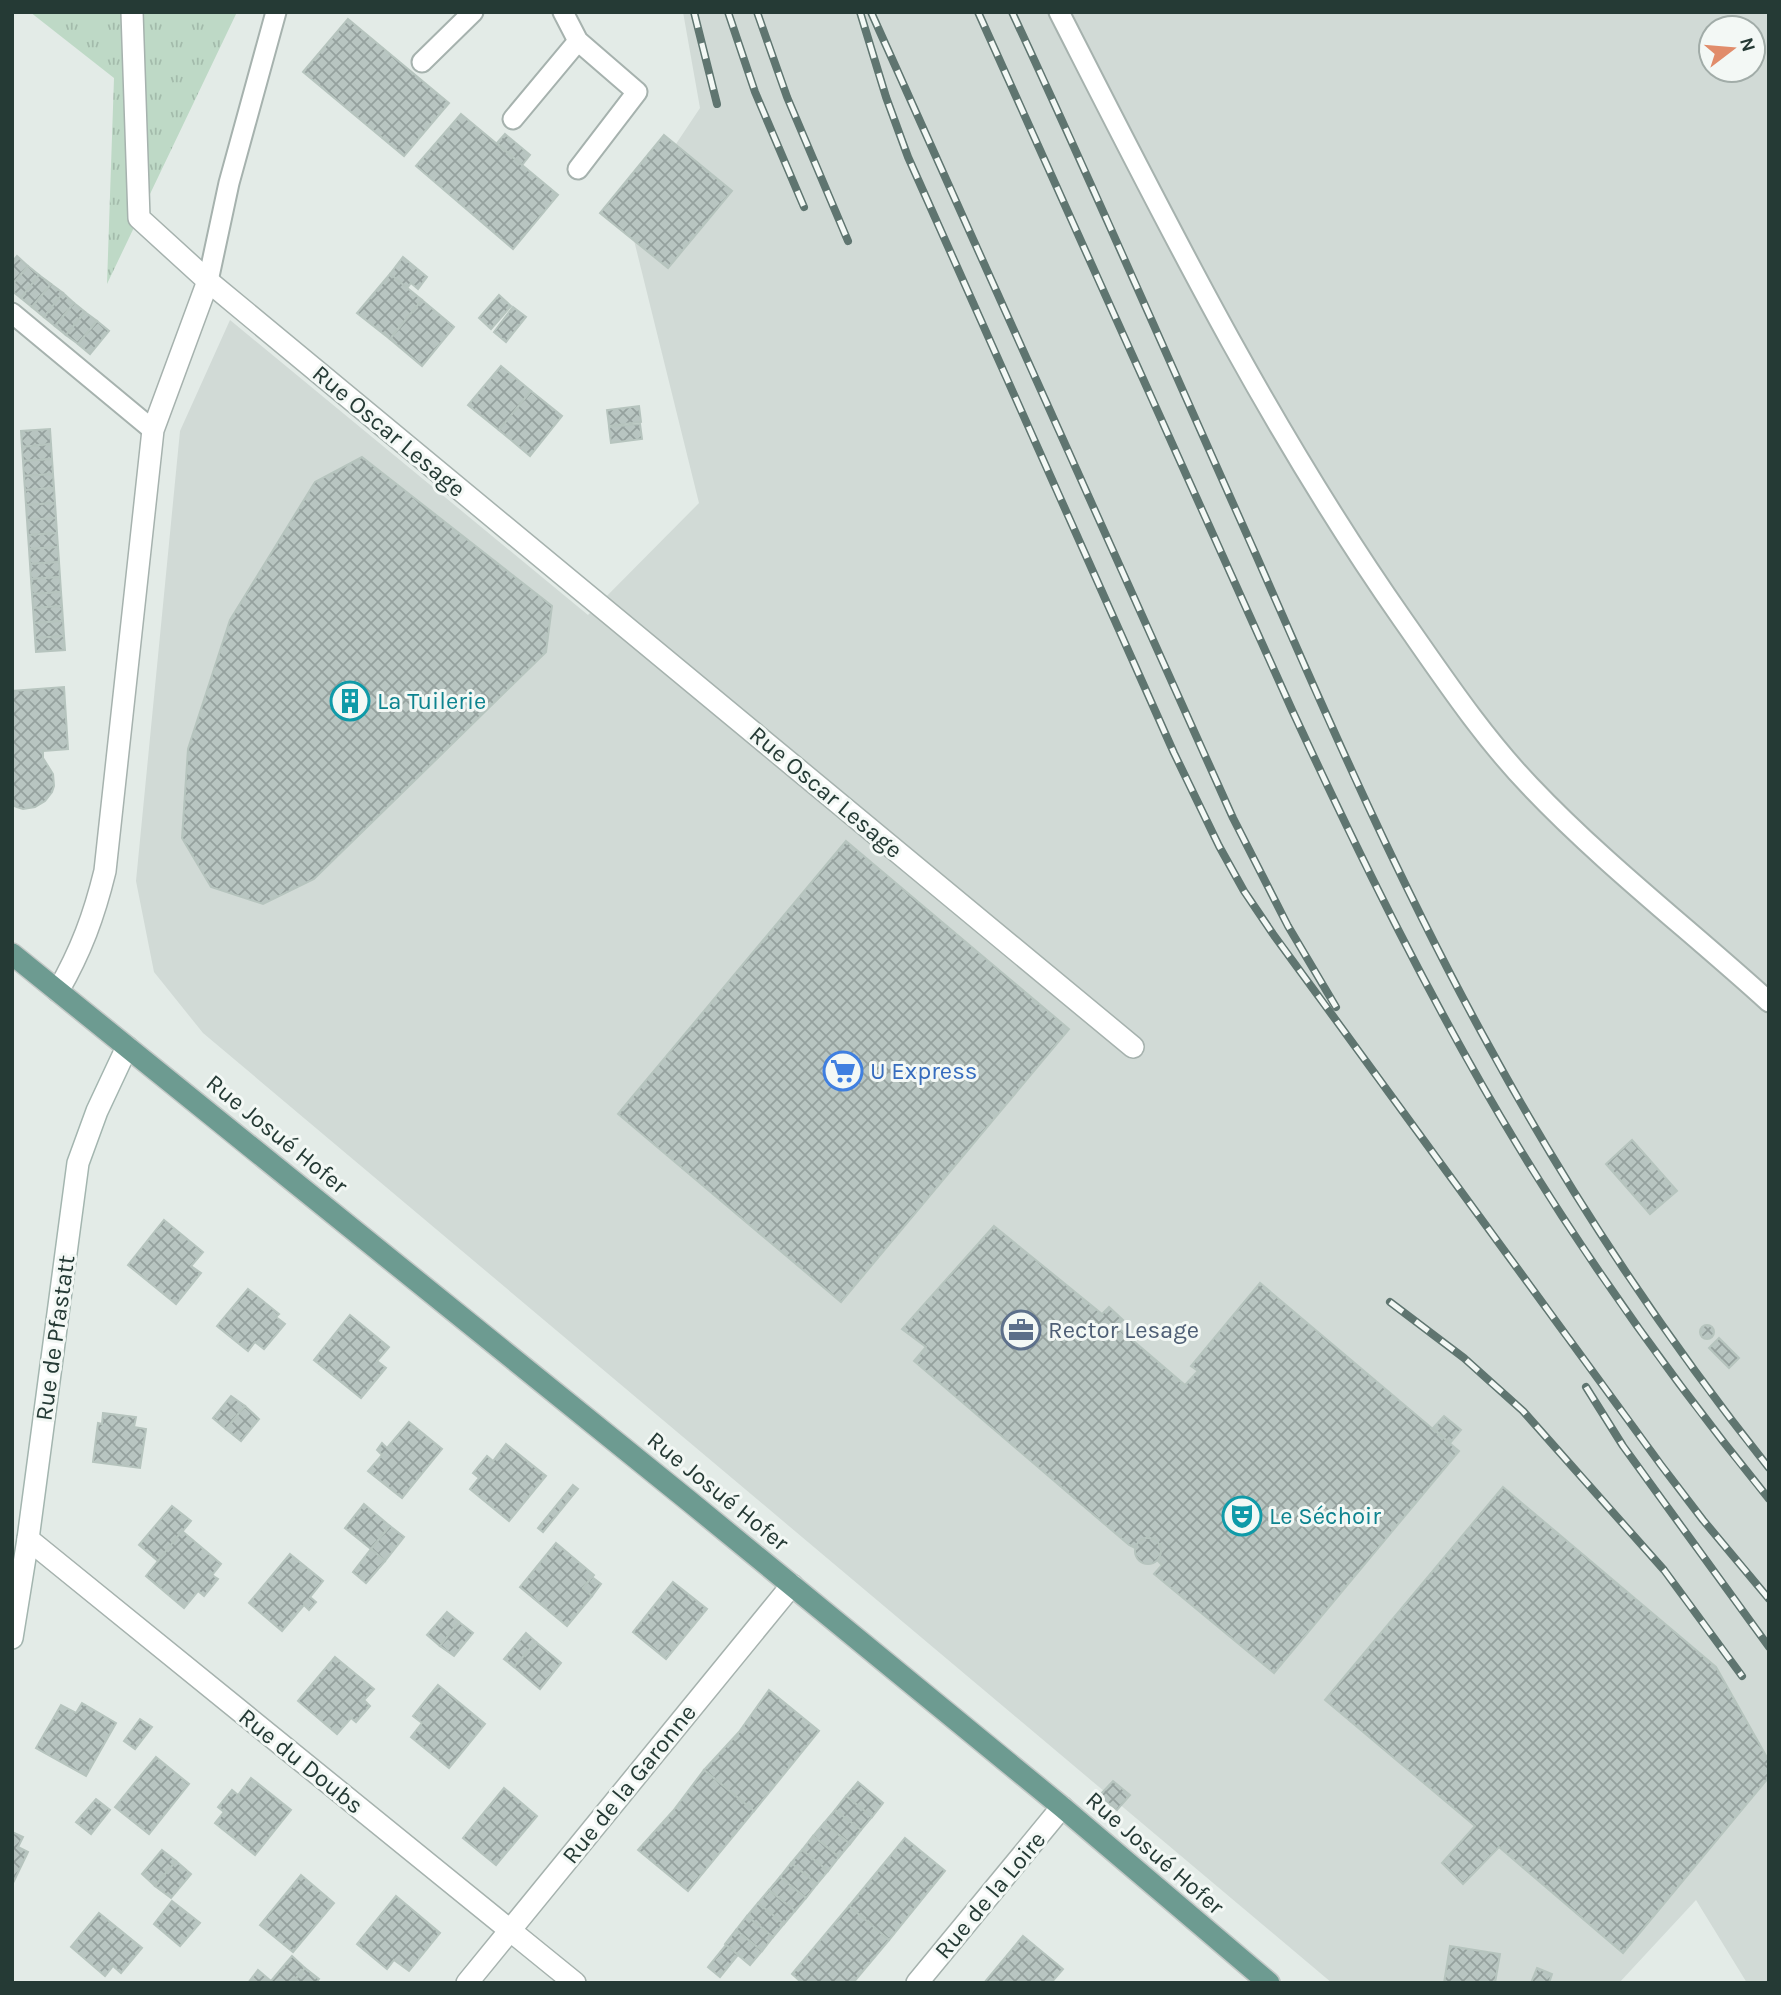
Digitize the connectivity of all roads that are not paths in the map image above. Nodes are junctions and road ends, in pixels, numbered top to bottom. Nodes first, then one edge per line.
1 (132, 12) edge
2 (276, 12) edge
3 (473, 12) edge
4 (563, 12) edge
5 (1059, 12) edge
6 (578, 41) junction
7 (422, 62) dead end
8 (513, 119) dead end
9 (578, 169) dead end
10 (208, 281) junction
11 (12, 313) edge
12 (153, 430) junction
13 (12, 954) edge
14 (58, 991) junction
15 (1769, 1002) edge
16 (1133, 1046) dead end
17 (127, 1047) junction
18 (28, 1539) junction
19 (792, 1585) junction
20 (12, 1638) edge
21 (1062, 1807) junction
22 (510, 1930) junction
23 (467, 1983) edge
24 (575, 1983) edge
25 (917, 1983) edge
26 (1269, 1983) edge

1 - 10 street, Rue Oscar Lesage
2 - 10 lane
3 - 7 lane
4 - 6 lane
5 - 15 lane
6 - 8 lane
6 - 9 lane
10 - 12 street
10 - 16 street, Rue Oscar Lesage
11 - 12 lane
12 - 14 street
13 - 14 main road, Rue Josué Hofer
14 - 17 main road, Rue Josué Hofer
17 - 18 street, Rue de Pfastatt
17 - 19 main road, Rue Josué Hofer
18 - 20 street, Rue de Pfastatt
18 - 22 street, Rue du Doubs
19 - 21 main road, Rue Josué Hofer
19 - 22 street, Rue de la Garonne
21 - 25 street, Rue de la Loire
21 - 26 main road, Rue Josué Hofer
22 - 23 street, Rue de la Garonne
22 - 24 street, Rue du Doubs

